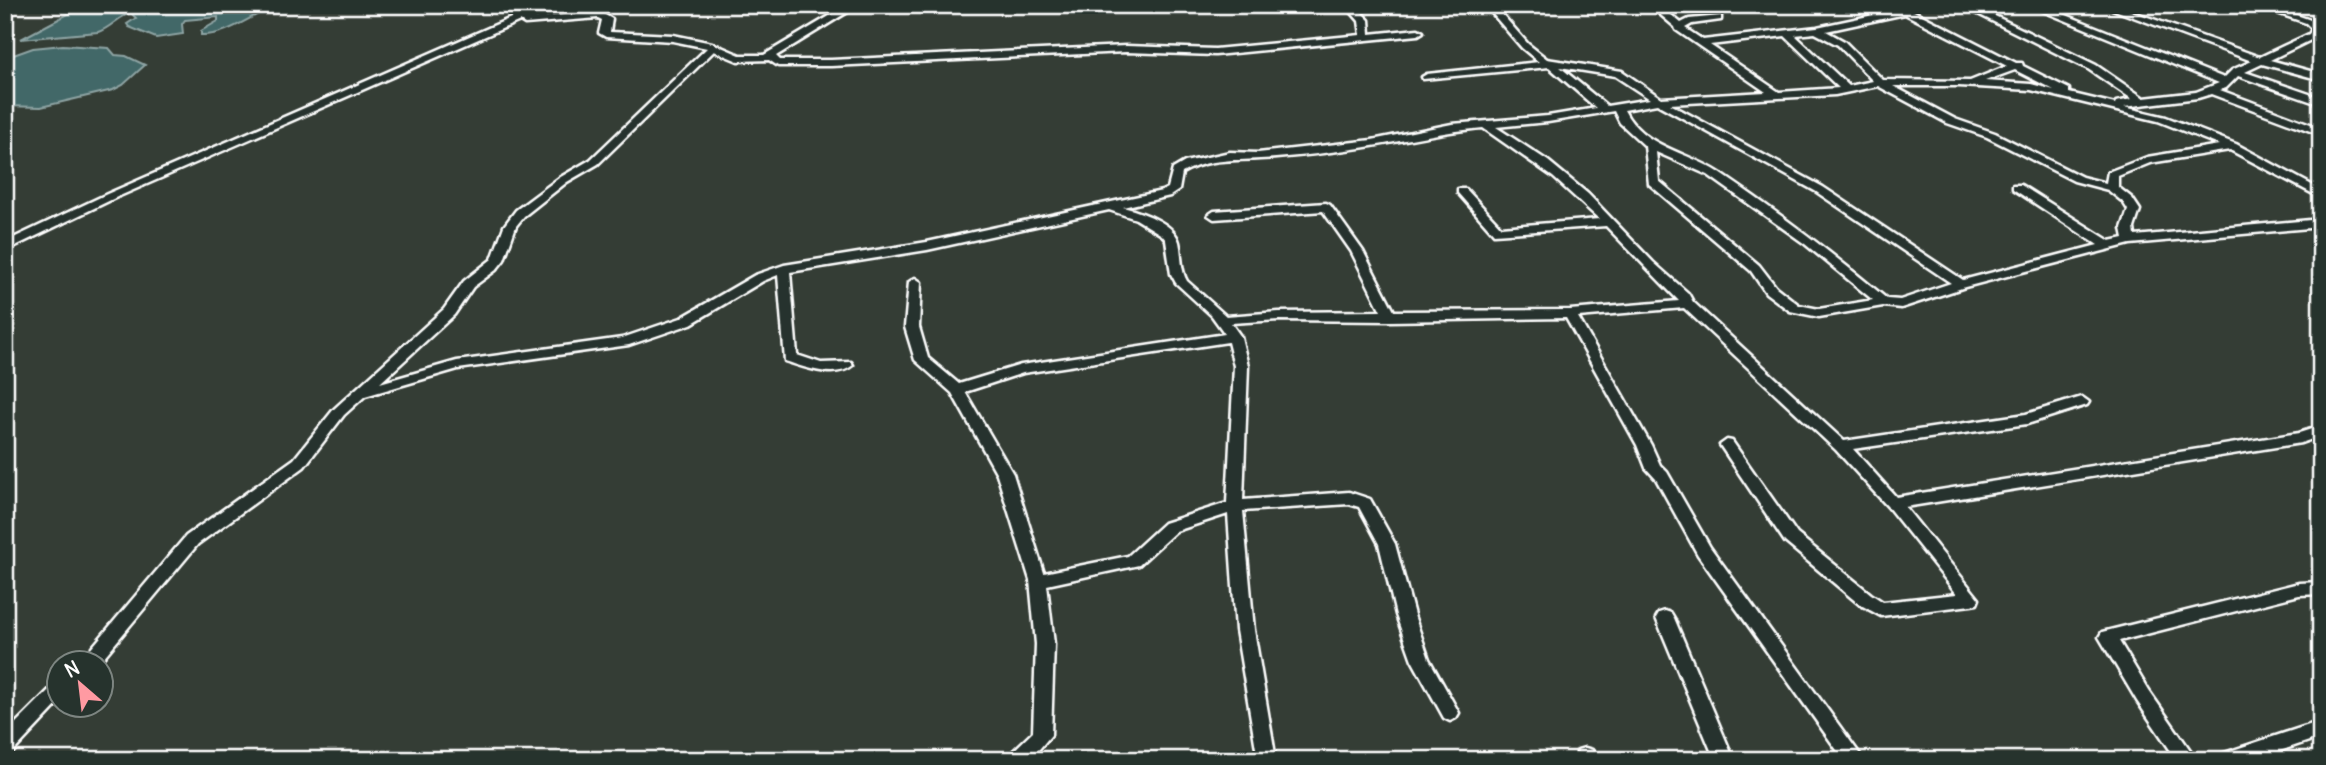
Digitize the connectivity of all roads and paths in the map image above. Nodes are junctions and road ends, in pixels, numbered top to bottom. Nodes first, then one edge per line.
1 (549, 5) edge
2 (855, 5) edge
3 (1349, 5) edge
4 (1489, 5) edge
5 (1653, 5) edge
6 (1894, 5) edge
7 (1964, 5) edge
8 (2032, 5) edge
9 (2258, 5) edge
10 (2110, 6) edge
11 (1906, 11) junction
12 (1718, 18) dead end
13 (510, 22) junction
14 (2319, 25) edge
15 (1680, 26) junction
16 (1817, 30) junction
17 (1418, 32) dead end
18 (1788, 34) junction
19 (1366, 36) junction
20 (1702, 43) junction
21 (713, 47) junction
22 (771, 57) junction
23 (2261, 58) junction
24 (1552, 64) junction
25 (2019, 65) junction
26 (2236, 72) junction
27 (2321, 76) edge
28 (1427, 77) dead end
29 (2226, 82) junction
30 (1880, 83) junction
31 (1972, 84) junction
32 (1845, 88) junction
33 (2210, 90) junction
34 (1775, 94) junction
35 (2081, 100) junction
36 (1659, 101) junction
37 (2143, 102) junction
38 (2321, 102) edge
39 (2112, 105) junction
40 (1612, 110) junction
41 (1485, 125) junction
42 (2321, 132) edge
43 (1650, 145) junction
44 (2232, 146) junction
45 (2017, 187) dead end
46 (2112, 188) junction
47 (1462, 191) dead end
48 (2321, 195) edge
49 (1107, 206) junction
50 (1214, 215) dead end
51 (1608, 222) junction
52 (2321, 223) edge
53 (2130, 240) junction
54 (2109, 246) junction
55 (5, 247) edge
56 (784, 269) junction
57 (915, 282) dead end
58 (1961, 284) junction
59 (1883, 302) junction
60 (1687, 304) junction
61 (1570, 314) junction
62 (1390, 317) junction
63 (1223, 320) junction
64 (1234, 337) junction
65 (846, 365) dead end
66 (957, 390) junction
67 (363, 392) junction
68 (2082, 402) dead end
69 (2321, 430) edge
70 (1727, 445) dead end
71 (1841, 446) junction
72 (1893, 503) junction
73 (1235, 506) junction
74 (1038, 580) junction
75 (2321, 588) edge
76 (1665, 618) dead end
77 (99, 650) edge
78 (46, 705) edge
79 (1450, 713) dead end
80 (2321, 729) edge
81 (5, 747) edge
82 (1017, 760) edge
83 (1267, 760) edge
84 (1725, 760) edge
85 (1855, 760) edge
86 (2188, 760) edge
87 (2228, 760) edge

1 - 13 street
2 - 22 street
3 - 19 street
4 - 24 street
5 - 15 street
6 - 11 street
7 - 37 street
8 - 29 street
9 - 14 street
10 - 23 street
11 - 16 street
11 - 25 street
12 - 15 street
13 - 21 street
13 - 55 street
14 - 23 street
15 - 20 street
16 - 18 street
16 - 30 street
17 - 19 street
18 - 20 street
18 - 32 street
19 - 22 street
20 - 34 street
21 - 22 street
21 - 67 street
23 - 26 street
23 - 27 street
24 - 28 street
24 - 36 street
24 - 40 street
25 - 31 street
25 - 35 street
26 - 29 street
26 - 38 street
29 - 33 street
30 - 31 street
30 - 32 street
30 - 46 street
31 - 35 street
32 - 34 street
33 - 37 street
33 - 42 street
34 - 36 street
35 - 39 street
36 - 40 street
36 - 58 street
37 - 39 street
39 - 44 street
40 - 41 street
40 - 43 street
41 - 49 street
41 - 51 street
43 - 59 street
43 - 59 street
44 - 46 street
44 - 48 street
45 - 54 street
46 - 53 street
47 - 51 street
49 - 56 street
49 - 63 street
50 - 62 street
51 - 60 street
52 - 53 street
53 - 54 street
54 - 58 street
56 - 65 street
56 - 67 street
57 - 66 street
58 - 59 street
60 - 61 street
60 - 71 street
61 - 62 street
61 - 85 street
62 - 63 street
63 - 64 street
64 - 66 street
64 - 73 street
66 - 74 street
67 - 77 street
68 - 71 street
69 - 72 street
70 - 72 street
71 - 72 street
73 - 74 street
73 - 79 street
73 - 83 street
74 - 82 street
75 - 86 street
76 - 84 street
78 - 81 street
80 - 87 street

